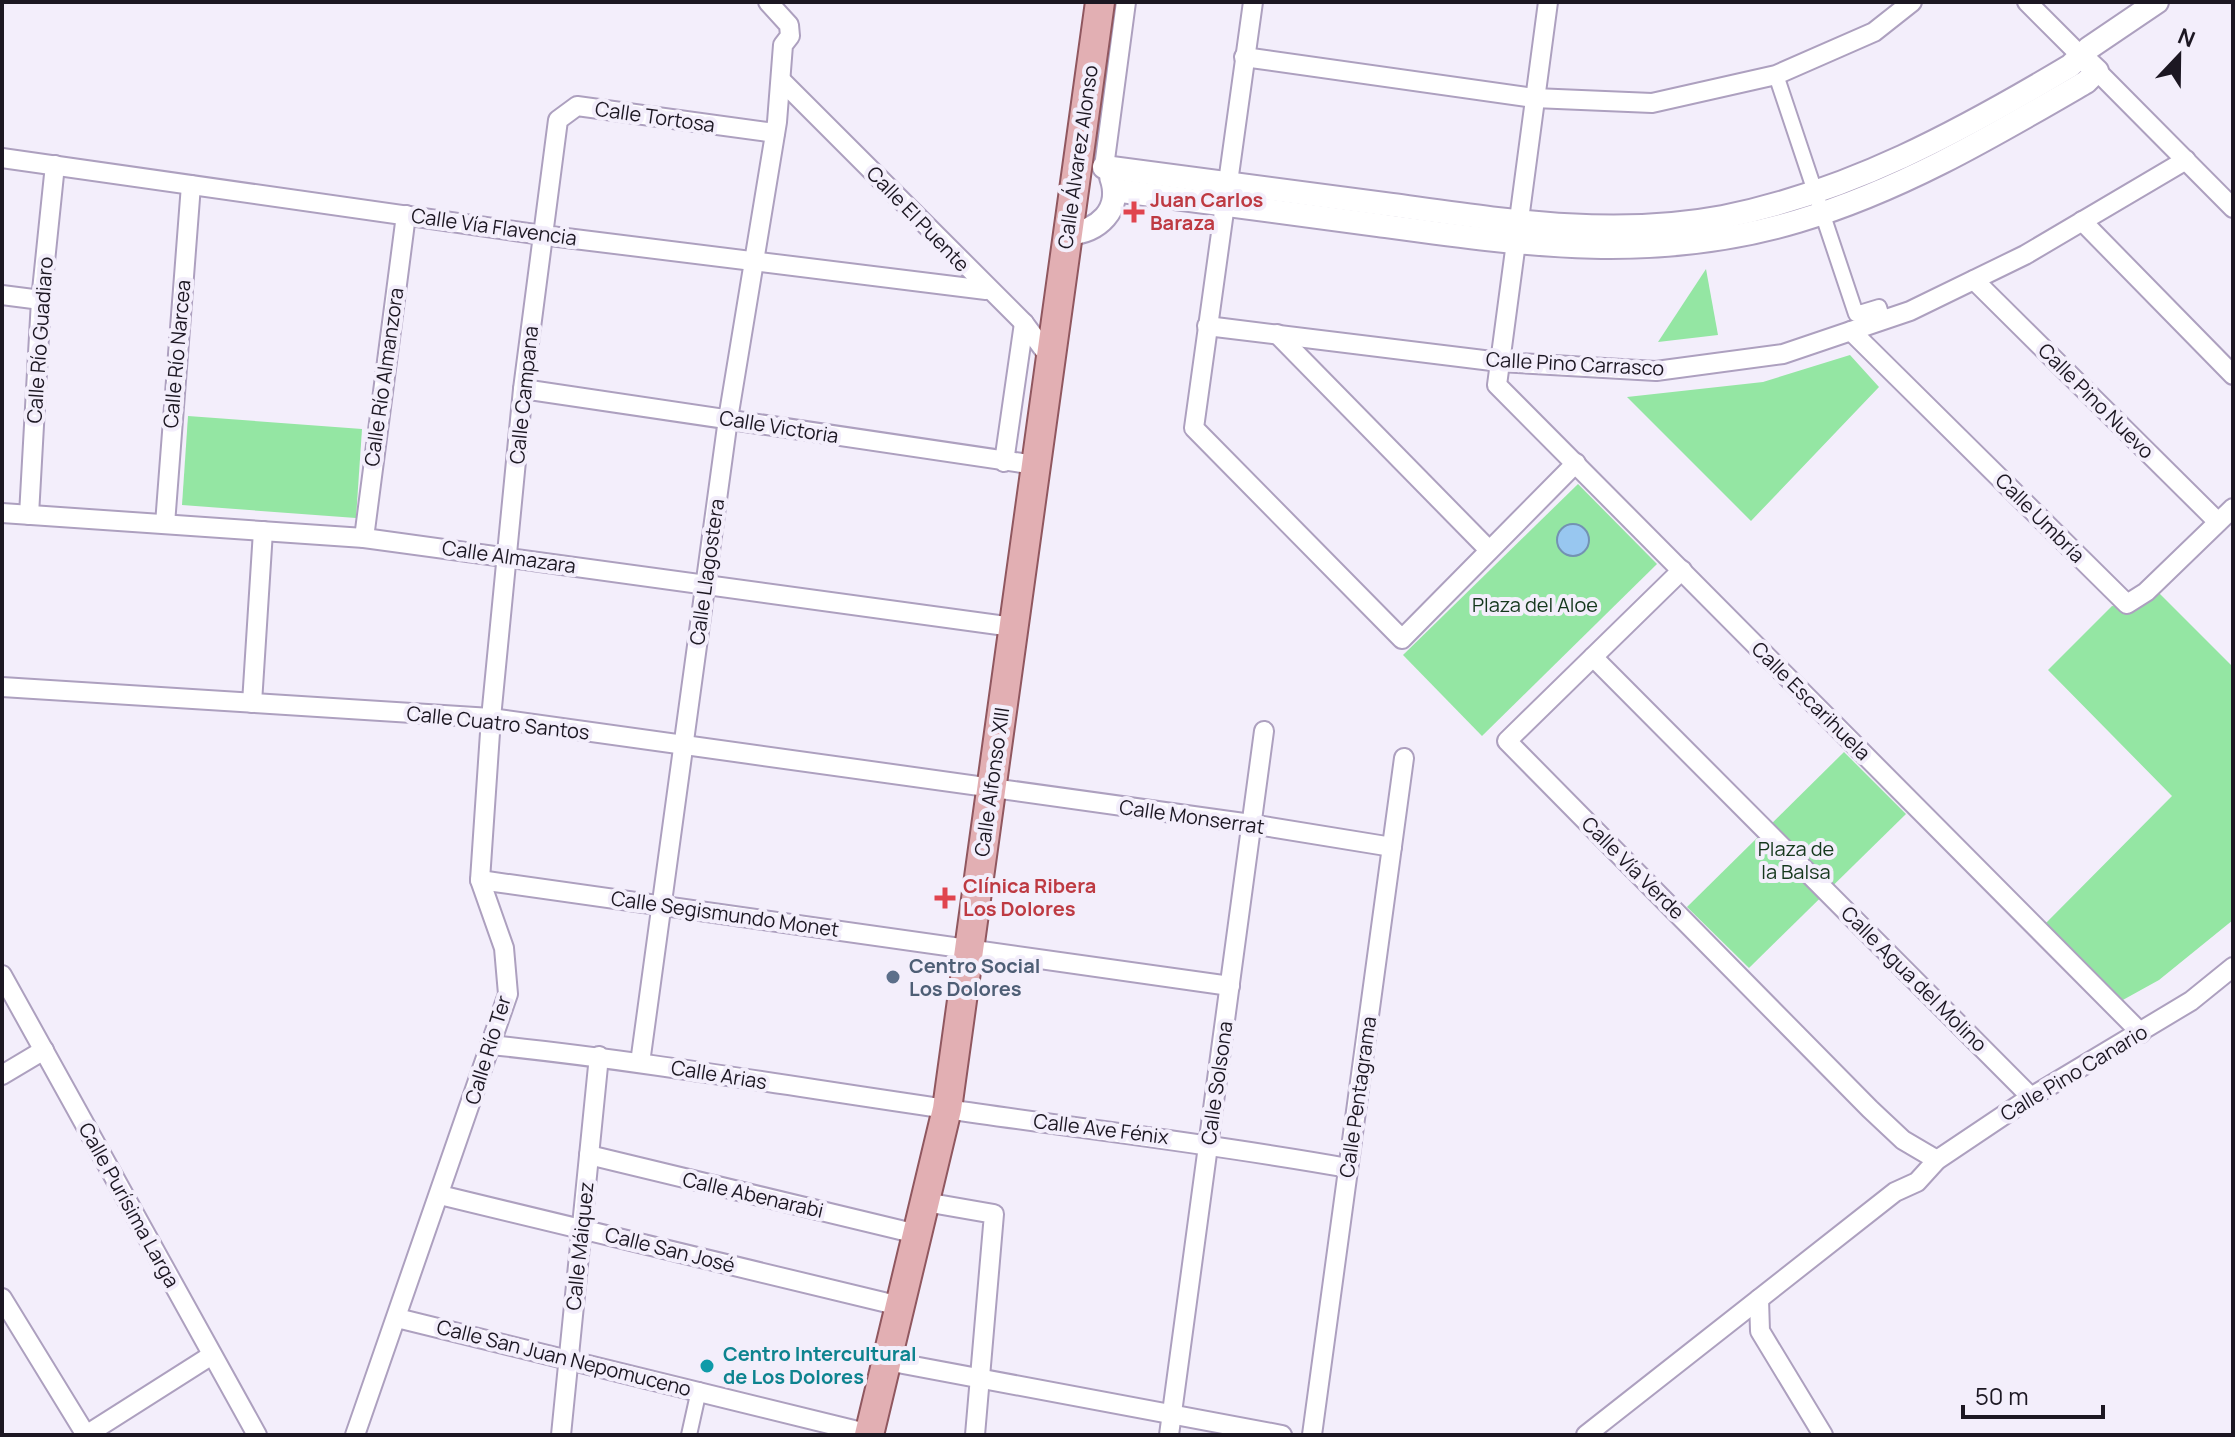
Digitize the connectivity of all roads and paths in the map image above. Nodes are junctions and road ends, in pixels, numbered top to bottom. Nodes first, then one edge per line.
1 (1100, 2) edge
2 (1126, 2) edge
3 (1253, 2) edge
4 (1548, 2) edge
5 (1912, 2) edge
6 (2027, 2) edge
7 (2157, 2) edge
8 (773, 4) edge
9 (1244, 57) junction
10 (2089, 64) junction
11 (1776, 75) junction
12 (783, 82) junction
13 (1534, 98) junction
14 (775, 133) junction
15 (1079, 153) junction
16 (2, 158) edge
17 (2186, 160) junction
18 (55, 165) junction
19 (1104, 167) junction
20 (191, 185) junction
21 (1114, 190) junction
22 (1224, 194) junction
23 (1818, 203) junction
24 (2233, 208) edge
25 (406, 215) junction
26 (2082, 221) junction
27 (1515, 233) junction
28 (1067, 234) junction
29 (542, 235) junction
30 (752, 259) junction
31 (1974, 280) junction
32 (986, 290) junction
33 (2, 295) edge
34 (41, 300) junction
35 (1056, 312) joint
36 (1883, 320) junction
37 (1024, 323) junction
38 (1207, 326) junction
39 (1851, 331) junction
40 (1277, 334) junction
41 (1050, 358) junction
42 (1500, 362) junction
43 (2233, 375) edge
44 (523, 389) junction
45 (728, 419) junction
46 (1004, 462) junction
47 (1576, 463) junction
48 (1035, 465) junction
49 (2233, 508) edge
50 (2, 513) edge
51 (29, 515) junction
52 (2218, 522) junction
53 (165, 524) junction
54 (263, 531) junction
55 (364, 538) junction
56 (1489, 550) junction
57 (508, 556) junction
58 (1682, 570) junction
59 (704, 585) junction
60 (1013, 627) junction
61 (1593, 657) junction
62 (2, 687) edge
63 (252, 703) junction
64 (491, 718) junction
65 (1264, 731) dead end
66 (684, 745) junction
67 (1404, 758) dead end
68 (991, 789) junction
69 (1251, 824) junction
70 (1392, 847) junction
71 (480, 880) junction
72 (661, 905) junction
73 (969, 948) junction
74 (2233, 967) edge
75 (2, 975) edge
76 (1230, 986) junction
77 (2141, 1033) junction
78 (491, 1045) junction
79 (44, 1050) junction
80 (599, 1056) junction
81 (640, 1063) junction
82 (2, 1075) edge
83 (2031, 1097) junction
84 (947, 1109) junction
85 (1209, 1143) junction
86 (589, 1155) junction
87 (1937, 1160) junction
88 (1348, 1168) junction
89 (440, 1195) junction
90 (925, 1202) junction
91 (581, 1229) junction
92 (917, 1234) junction
93 (2, 1298) edge
94 (1759, 1299) junction
95 (900, 1306) junction
96 (397, 1318) junction
97 (1731, 1320) junction
98 (1760, 1331) junction
99 (212, 1355) junction
100 (569, 1358) junction
101 (887, 1361) junction
102 (980, 1379) junction
103 (699, 1390) junction
104 (1172, 1413) junction
105 (870, 1434) edge
106 (86, 1435) edge
107 (257, 1435) edge
108 (355, 1435) edge
109 (561, 1435) edge
110 (689, 1435) edge
111 (975, 1435) edge
112 (1169, 1435) edge
113 (1282, 1435) edge
114 (1312, 1435) edge
115 (1586, 1435) edge
116 (1823, 1435) edge

1 - 15 main road, Calle Álvarez Alonso
2 - 19 street, Calle Álvarez Alonso
3 - 9 street
4 - 13 street
5 - 11 street
6 - 10 street
7 - 10 street
8 - 12 street, Calle Llagostera
9 - 13 street
9 - 22 street
10 - 17 street
10 - 23 street
11 - 13 street
11 - 23 street
12 - 14 street, Calle Llagostera
12 - 32 street, Calle El Puente
13 - 27 street
14 - 29 street, Calle Tortosa
14 - 30 street, Calle Llagostera
15 - 19 street
15 - 28 main road, Calle Álvarez Alonso
16 - 18 street, Calle Vía Flavencia
17 - 24 street
17 - 26 street, Calle Pino Carrasco
18 - 20 street, Calle Vía Flavencia
18 - 34 street, Calle Río Guadiaro
19 - 21 street
19 - 22 street
20 - 25 street, Calle Vía Flavencia
20 - 53 street, Calle Río Narcea
21 - 22 street
21 - 28 street
22 - 27 street
22 - 38 street
23 - 27 street
23 - 36 street
25 - 29 street, Calle Vía Flavencia
25 - 55 street, Calle Río Almanzora
26 - 31 street, Calle Pino Carrasco
26 - 43 street
27 - 42 street
28 - 35 main road, Calle Álvarez Alonso
29 - 30 street, Calle Vía Flavencia
29 - 44 street, Calle Campana
30 - 32 street, Calle Vía Flavencia
30 - 45 street, Calle Llagostera
31 - 36 street, Calle Pino Carrasco
31 - 52 street, Calle Pino Nuevo
32 - 37 street, Calle El Puente
33 - 34 street
34 - 51 street, Calle Río Guadiaro
35 - 41 main road, Calle Alfonso XIII
36 - 39 street, Calle Pino Carrasco
37 - 41 street, Calle El Puente
37 - 46 street
38 - 40 street, Calle Pino Carrasco
38 - 56 street
39 - 42 street, Calle Pino Carrasco
39 - 52 street, Calle Umbría
40 - 42 street, Calle Pino Carrasco
40 - 56 street
41 - 48 main road, Calle Alfonso XIII
42 - 47 street, Calle Escarihuela
44 - 45 street, Calle Victoria
44 - 57 street, Calle Campana
45 - 46 street, Calle Victoria
45 - 59 street, Calle Llagostera
46 - 48 street, Calle Victoria
47 - 56 street
47 - 58 street, Calle Escarihuela
48 - 60 main road, Calle Alfonso XIII
49 - 52 street, Calle Umbría
50 - 51 street, Calle Almazara
51 - 53 street, Calle Almazara
53 - 54 street, Calle Almazara
54 - 55 street, Calle Almazara
54 - 63 street
55 - 57 street, Calle Almazara
57 - 59 street, Calle Almazara
57 - 64 street, Calle Río Ter
58 - 61 street, Calle Vía Verde
58 - 77 street, Calle Escarihuela
59 - 60 street, Calle Almazara
59 - 66 street, Calle Llagostera
60 - 68 main road, Calle Alfonso XIII
61 - 83 street, Calle Agua del Molino
61 - 87 street, Calle Vía Verde
62 - 63 street, Calle Cuatro Santos
63 - 64 street, Calle Cuatro Santos
64 - 66 street, Calle Cuatro Santos
64 - 71 street, Calle Río Ter
65 - 69 street, Calle Solsona
66 - 68 street, Calle Cuatro Santos
66 - 72 street, Calle Llagostera
67 - 70 street, Calle Pentagrama
68 - 69 street, Calle Monserrat
68 - 73 main road, Calle Alfonso XIII
69 - 70 street, Calle Monserrat
69 - 76 street, Calle Solsona
70 - 88 street, Calle Pentagrama
71 - 72 street, Calle Segismundo Monet
71 - 78 street, Calle Río Ter
72 - 73 street, Calle Segismundo Monet
72 - 81 street, Calle Llagostera
73 - 76 street, Calle Segismundo Monet
73 - 84 main road, Calle Alfonso XIII
74 - 77 street, Calle Pino Canario
75 - 79 street, Calle Purísima Larga
76 - 85 street, Calle Solsona
77 - 83 street, Calle Pino Canario
78 - 80 street, Calle Arias
78 - 89 street, Calle Río Ter
79 - 82 street
79 - 99 street, Calle Purísima Larga
80 - 81 street, Calle Arias
80 - 86 street, Calle Máiquez
81 - 84 street, Calle Arias
83 - 87 street, Calle Pino Canario
84 - 85 street, Calle Ave Fénix
84 - 90 main road, Calle Alfonso XIII
85 - 88 street, Calle Ave Fénix
85 - 104 street, Calle Solsona
86 - 91 street, Calle Máiquez
86 - 92 street, Calle Abenarabi
87 - 94 street, Calle Pino Canario
88 - 114 street, Calle Pentagrama
89 - 91 street, Calle San José
89 - 96 street, Calle Río Ter
90 - 92 main road, Calle Alfonso XIII
90 - 102 street
91 - 95 street, Calle San José
91 - 100 street, Calle Máiquez
92 - 95 main road, Calle Alfonso XIII
93 - 106 street
94 - 97 street, Calle Pino Canario
94 - 98 street
95 - 101 main road, Calle Alfonso XIII
96 - 100 street, Calle San Juan Nepomuceno
96 - 108 street, Calle Río Ter
97 - 98 street
97 - 115 street, Calle Pino Canario
98 - 116 street
99 - 106 street
99 - 107 street, Calle Purísima Larga
100 - 103 street, Calle San Juan Nepomuceno
100 - 109 street, Calle Máiquez
101 - 102 street
101 - 105 main road, Calle Alfonso XIII
102 - 104 street
102 - 111 street
103 - 105 street, Calle San Juan Nepomuceno
103 - 110 street
104 - 112 street, Calle Solsona
104 - 113 street

